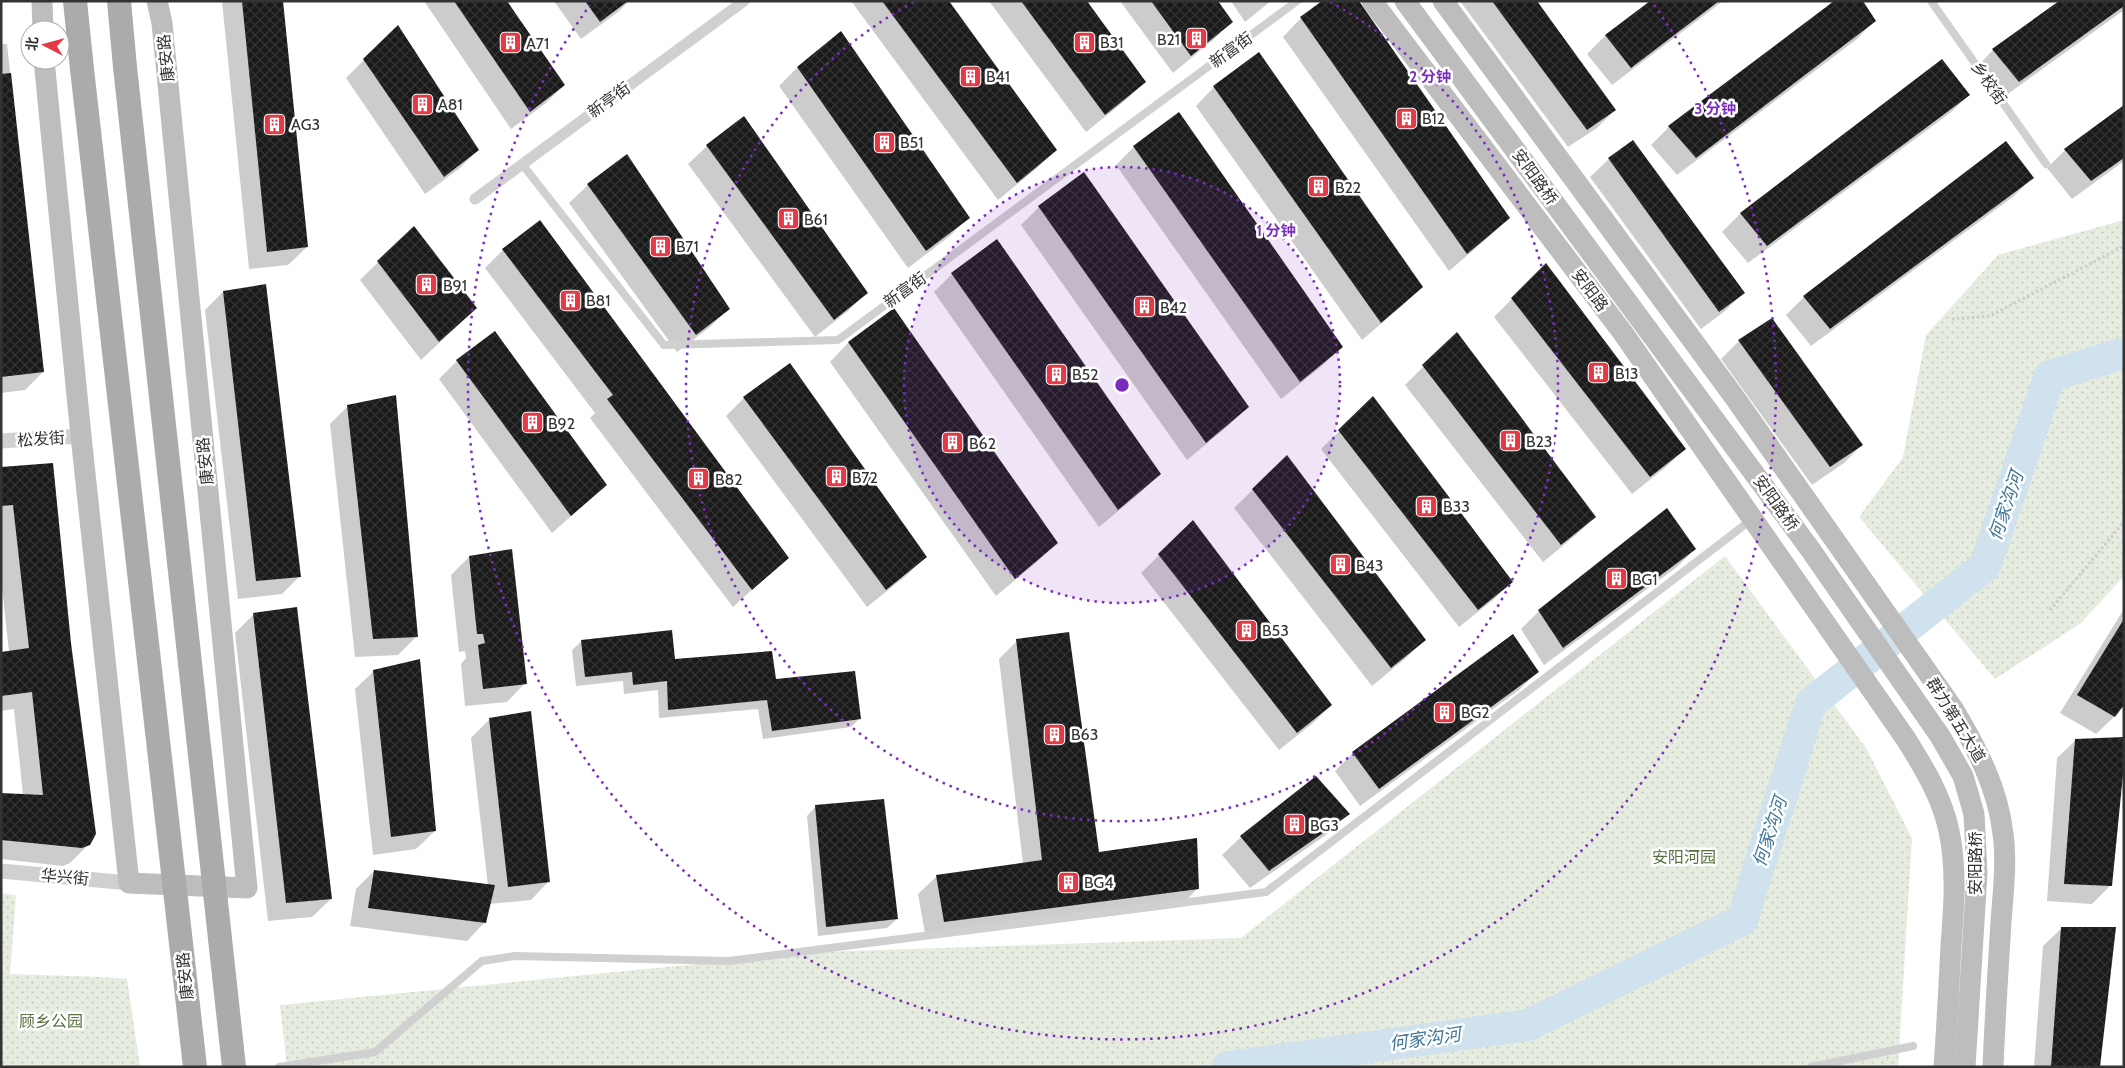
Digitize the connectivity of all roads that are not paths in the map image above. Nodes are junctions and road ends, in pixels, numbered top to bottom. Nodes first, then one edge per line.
1 (42, 1) edge
2 (75, 1) edge
3 (119, 1) edge
4 (157, 1) edge
5 (744, 1) edge
6 (1297, 1) edge
7 (1372, 1) edge
8 (1405, 1) edge
9 (1442, 1) edge
10 (1931, 1) edge
11 (43, 20) edge
12 (45, 70) edge
13 (522, 164) junction
14 (2046, 164) dead end
15 (475, 199) dead end
16 (81, 436) junction
17 (1, 441) edge
18 (1752, 520) junction
19 (1, 871) edge
20 (129, 883) junction
21 (1913, 1046) dead end
22 (195, 1067) edge
23 (234, 1067) edge
24 (279, 1067) edge
25 (1811, 1067) edge
26 (1944, 1067) edge
27 (1964, 1067) edge
28 (1993, 1067) edge

1 - 11 main road
2 - 22 main road, 康安路, bridge
3 - 23 main road, bridge
4 - 20 main road, 康安路
5 - 13 street, 新亭街
6 - 13 lane, 新富街
7 - 18 main road, 安阳路
8 - 27 main road, 安阳路桥
9 - 28 main road, 群力第五大道
10 - 14 lane, 乡校街
12 - 16 main road
13 - 15 street, 新亭街
16 - 17 street, 松发街
16 - 20 main road
18 - 24 lane
18 - 26 main road, 安阳路
19 - 20 street, 华兴街
21 - 25 lane

